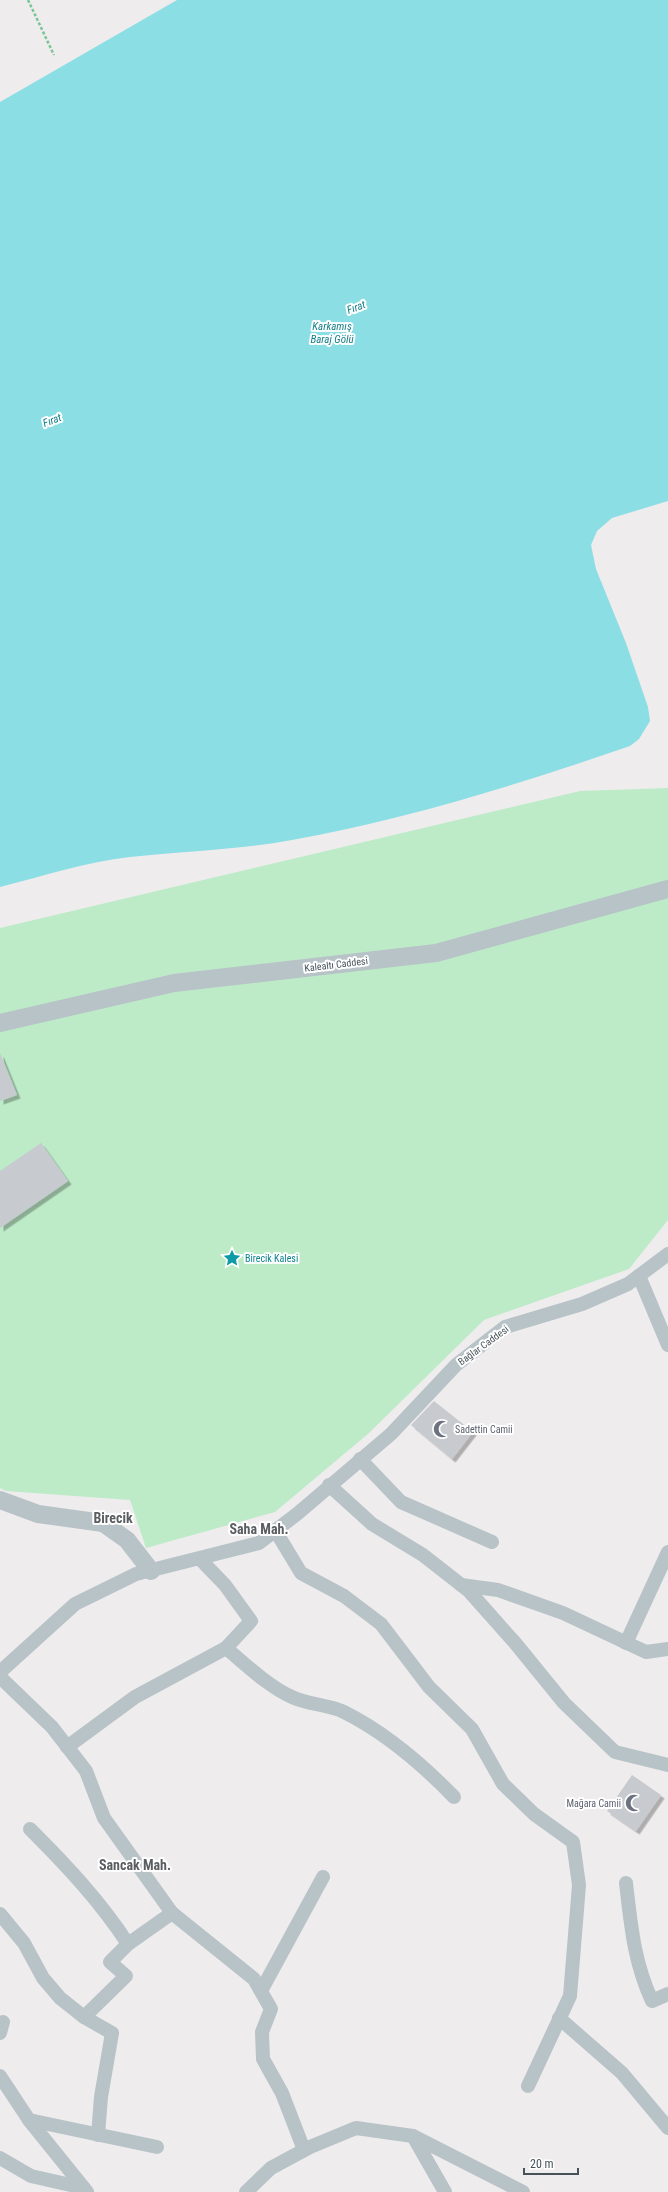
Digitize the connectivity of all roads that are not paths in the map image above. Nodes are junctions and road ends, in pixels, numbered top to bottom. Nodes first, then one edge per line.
1 (668, 889) edge
2 (0, 1023) edge
3 (668, 1254) edge
4 (639, 1276) junction
5 (668, 1345) edge
6 (360, 1459) junction
7 (328, 1485) junction
8 (0, 1500) edge
9 (275, 1530) junction
10 (492, 1542) dead end
11 (668, 1552) edge
12 (200, 1559) junction
13 (151, 1571) junction
14 (460, 1585) junction
15 (626, 1643) junction
16 (226, 1648) junction
17 (668, 1649) edge
18 (0, 1672) edge
19 (0, 1677) edge
20 (67, 1747) junction
21 (668, 1765) edge
22 (454, 1797) dead end
23 (30, 1829) dead end
24 (323, 1877) dead end
25 (626, 1883) dead end
26 (172, 1913) junction
27 (0, 1914) edge
28 (128, 1944) junction
29 (261, 1991) junction
30 (668, 1994) edge
31 (84, 2017) junction
32 (559, 2018) junction
33 (0, 2076) edge
34 (528, 2086) dead end
35 (29, 2120) junction
36 (668, 2128) edge
37 (98, 2135) junction
38 (413, 2136) junction
39 (157, 2147) dead end
40 (304, 2150) junction
41 (0, 2158) edge
42 (86, 2190) edge
43 (246, 2192) edge
44 (445, 2192) edge
45 (523, 2192) edge

1 - 2 street, Kalealtı Caddesi
3 - 4 street, Bağlar Caddesi
4 - 5 street
4 - 6 street, Bağlar Caddesi
6 - 7 street, Bağlar Caddesi
6 - 10 street
7 - 9 street, Bağlar Caddesi
7 - 14 street
8 - 13 street
9 - 12 street, Bağlar Caddesi
9 - 32 street
11 - 15 street
12 - 13 street, Bağlar Caddesi
12 - 16 street
13 - 18 street, Bağlar Caddesi
14 - 15 street
14 - 21 street
15 - 17 street
16 - 20 street
16 - 22 street
19 - 20 street
20 - 26 street
23 - 28 street
24 - 29 street
25 - 30 street
26 - 28 street
26 - 29 street
27 - 31 street
28 - 31 street
29 - 40 street
31 - 37 street
32 - 34 street
32 - 36 street
33 - 35 street
35 - 37 street
35 - 42 street
37 - 39 street
38 - 40 street
38 - 44 street
38 - 45 street
40 - 43 street
41 - 42 street

